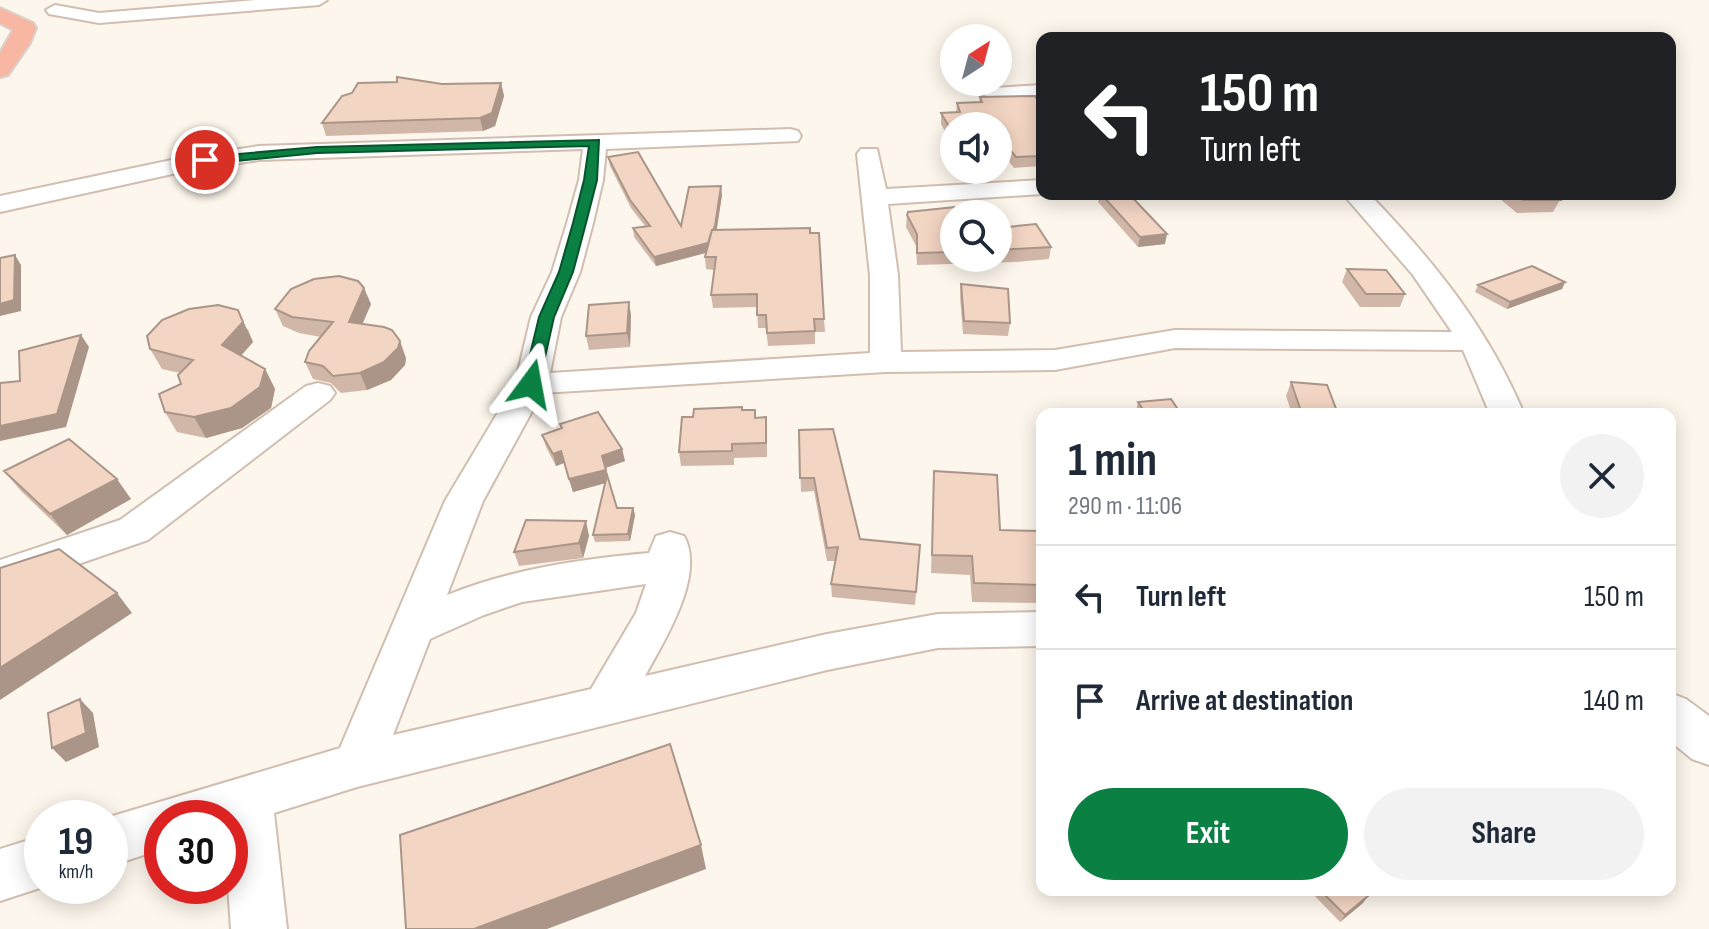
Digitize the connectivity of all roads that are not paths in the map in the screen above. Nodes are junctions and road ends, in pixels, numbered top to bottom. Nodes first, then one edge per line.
1 (319, 0) edge
2 (60, 5) edge
3 (0, 14) edge
4 (25, 28) junction
5 (0, 70) edge
6 (1036, 91) edge
7 (1012, 93) edge
8 (790, 136) dead end
9 (595, 143) junction
10 (869, 154) dead end
11 (1036, 187) edge
12 (875, 197) junction
13 (1361, 200) edge
14 (0, 204) edge
15 (1473, 341) junction
16 (886, 362) junction
17 (531, 384) junction
18 (318, 393) dead end
19 (1505, 408) edge
20 (0, 576) edge
21 (415, 627) junction
22 (1036, 629) edge
23 (604, 708) junction
24 (1676, 718) edge
25 (1709, 744) edge
26 (357, 765) junction
27 (247, 799) junction
28 (244, 800) edge
29 (24, 868) edge
30 (0, 875) edge
31 (259, 929) edge

1 - 2 street
2 - 4 street
3 - 4 highway
4 - 5 highway
6 - 7 street
8 - 9 street
9 - 14 street
9 - 17 street
10 - 12 street
11 - 12 street
12 - 16 street
13 - 15 street
15 - 16 street
15 - 19 street
16 - 17 street
17 - 21 street
18 - 20 street
21 - 23 street
21 - 26 street
22 - 23 street
23 - 26 street
24 - 25 street
26 - 27 street
27 - 28 street
27 - 31 street
29 - 30 street

